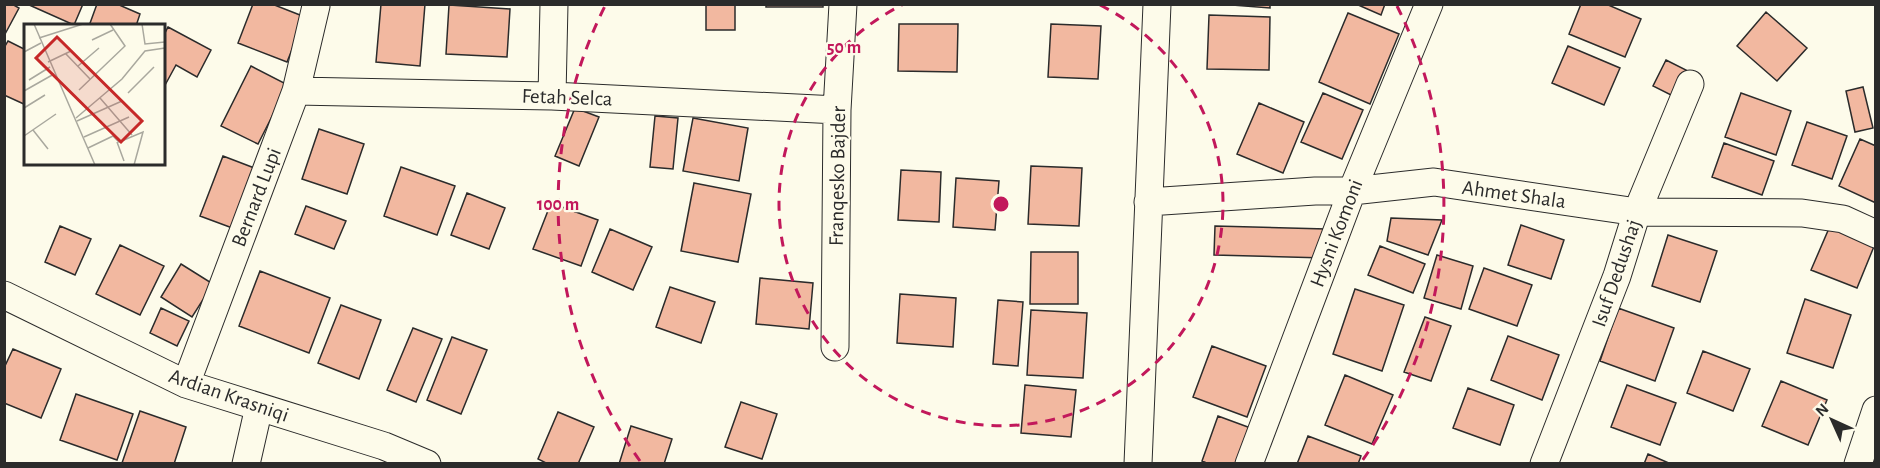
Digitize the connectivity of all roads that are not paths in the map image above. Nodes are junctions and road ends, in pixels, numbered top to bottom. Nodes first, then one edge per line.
1 (554, 4) edge
2 (843, 4) edge
3 (1157, 4) edge
4 (1429, 4) edge
5 (316, 6) edge
6 (1690, 84) dead end
7 (296, 91) junction
8 (552, 96) junction
9 (837, 110) junction
10 (1352, 190) junction
11 (1148, 202) junction
12 (1637, 212) junction
13 (1875, 234) edge
14 (4, 295) edge
15 (835, 347) dead end
16 (186, 384) junction
17 (260, 408) junction
18 (1875, 410) edge
19 (381, 455) edge
20 (246, 464) edge
21 (428, 464) edge
22 (1137, 464) edge
23 (1249, 464) edge
24 (1544, 464) edge
25 (1858, 464) edge

1 - 8 street
2 - 9 street, Franqesko Bajder
3 - 11 street
4 - 10 street, Hysni Komoni
5 - 7 street, Bernard Lupi
6 - 12 street, Isuf Dedushaj
7 - 8 street, Fetah Selca
7 - 16 street, Bernard Lupi
8 - 9 street, Fetah Selca
9 - 15 street, Franqesko Bajder
10 - 11 street, Ahmet Shala
10 - 12 street, Ahmet Shala
10 - 23 street, Hysni Komoni
11 - 22 street
12 - 13 street, Ahmet Shala
12 - 24 street, Isuf Dedushaj
14 - 16 street, Ardian Krasniqi
16 - 17 street, Ardian Krasniqi
17 - 19 street, Ardian Krasniqi
17 - 20 street
18 - 25 street
19 - 21 street, Ardian Krasniqi

